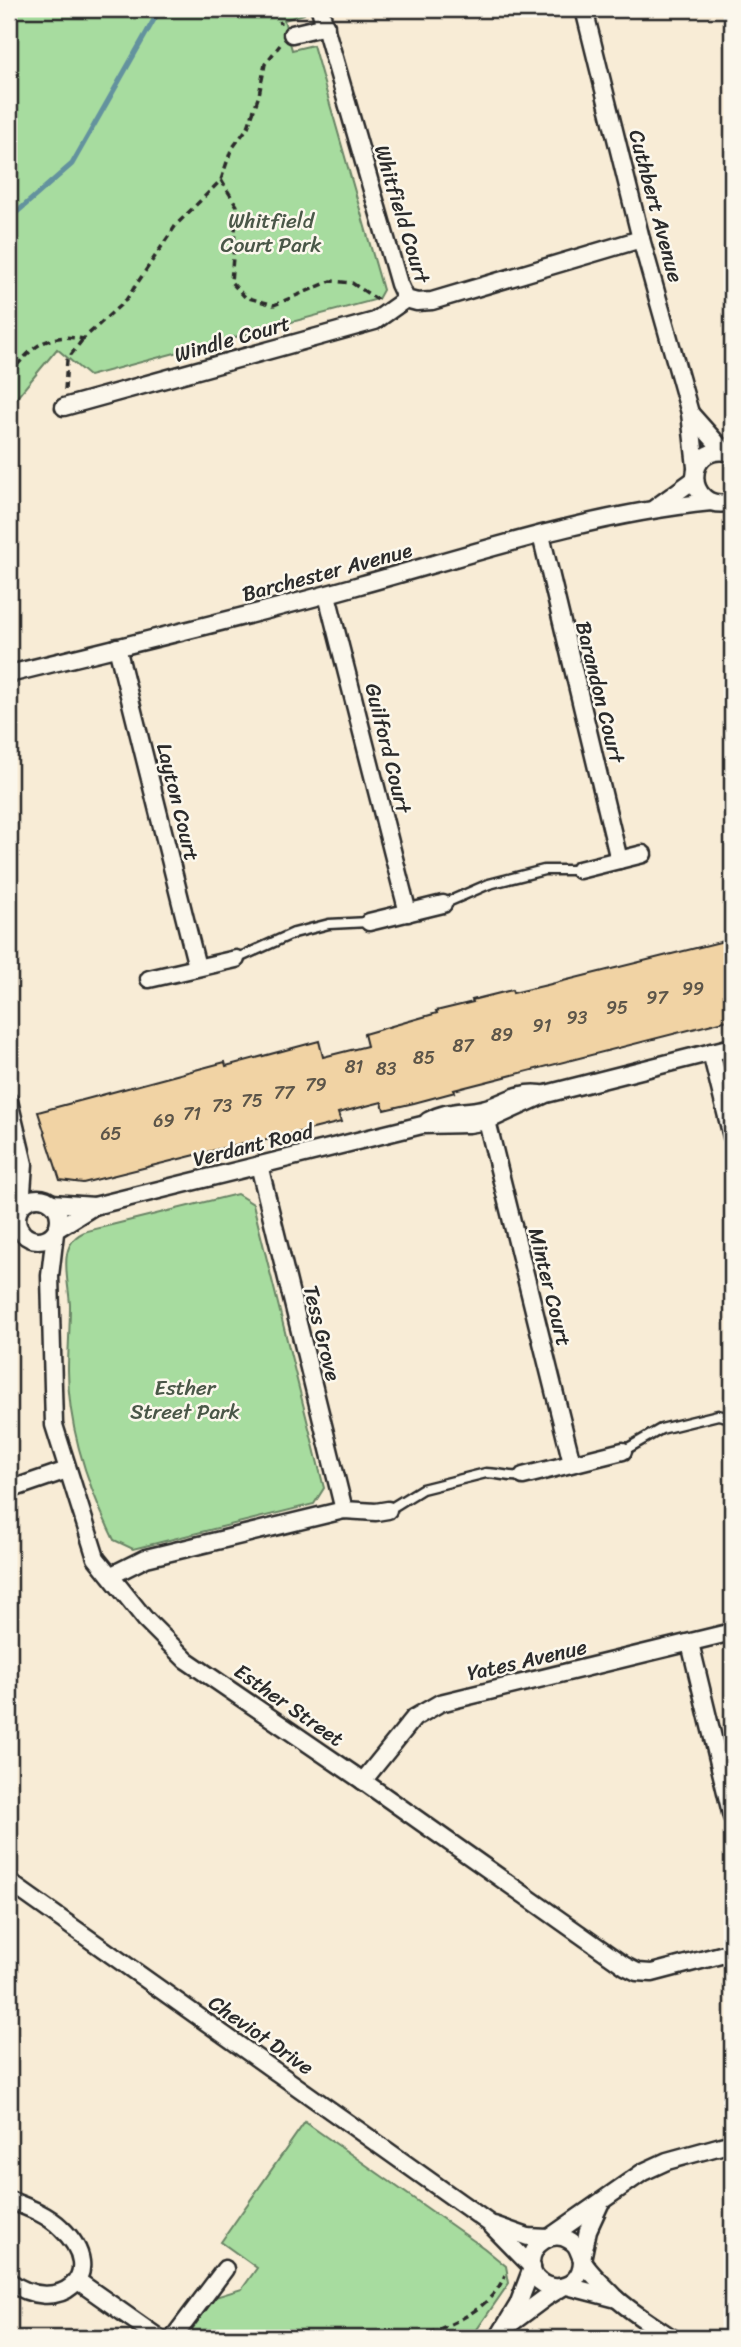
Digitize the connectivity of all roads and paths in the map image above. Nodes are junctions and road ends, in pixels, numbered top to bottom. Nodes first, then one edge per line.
1 (16, 9) edge
2 (277, 9) edge
3 (320, 9) edge
4 (584, 9) edge
5 (9, 16) edge
6 (326, 26) junction
7 (285, 35) junction
8 (221, 180) junction
9 (641, 239) junction
10 (405, 299) junction
11 (391, 310) junction
12 (83, 339) junction
13 (9, 375) edge
14 (64, 407) joint
15 (690, 413) junction
16 (728, 452) edge
17 (695, 473) junction
18 (725, 505) edge
19 (655, 508) junction
20 (541, 535) junction
21 (327, 594) junction
22 (117, 648) junction
23 (9, 674) edge
24 (643, 854) dead end
25 (619, 860) junction
26 (579, 870) joint
27 (443, 904) joint
28 (408, 913) junction
29 (369, 922) joint
30 (236, 959) joint
31 (197, 967) junction
32 (149, 979) dead end
33 (732, 1047) edge
34 (711, 1052) junction
35 (9, 1101) edge
36 (486, 1115) junction
37 (732, 1137) edge
38 (24, 1164) junction
39 (259, 1165) junction
40 (50, 1201) junction
41 (94, 1206) junction
42 (16, 1210) edge
43 (56, 1231) junction
44 (9, 1237) edge
45 (29, 1238) junction
46 (50, 1276) junction
47 (732, 1418) edge
48 (623, 1451) joint
49 (572, 1463) junction
50 (67, 1470) junction
51 (523, 1476) joint
52 (9, 1490) edge
53 (344, 1510) junction
54 (388, 1510) joint
55 (112, 1575) junction
56 (732, 1632) edge
57 (691, 1643) junction
58 (363, 1782) junction
59 (732, 1817) edge
60 (9, 1882) edge
61 (732, 1952) edge
62 (732, 2143) edge
63 (603, 2199) junction
64 (9, 2200) edge
65 (488, 2223) junction
66 (549, 2238) junction
67 (582, 2261) junction
68 (532, 2267) junction
69 (225, 2269) dead end
70 (505, 2276) dead end
71 (9, 2281) edge
72 (78, 2281) junction
73 (566, 2286) junction
74 (617, 2299) junction
75 (503, 2332) edge
76 (159, 2338) edge
77 (173, 2338) edge
78 (416, 2338) edge
79 (672, 2338) edge

1 - 5 path
2 - 7 path
3 - 6 street, Whitfield Court
4 - 9 street, Cuthbert Avenue
6 - 7 street
6 - 10 street, Whitfield Court
7 - 8 path
8 - 11 path
8 - 12 path
9 - 10 street, Whitfield Court
9 - 15 street, Cuthbert Avenue
10 - 11 street, Windle Court
11 - 14 street, Windle Court
12 - 13 path
12 - 14 path
15 - 16 street, Cuthbert Avenue
15 - 17 street, Cuthbert Avenue
16 - 17 street, Barchester Avenue
17 - 18 street
17 - 19 street, Barchester Avenue
18 - 19 street, Barchester Avenue
19 - 20 street, Barchester Avenue
20 - 21 street, Barchester Avenue
20 - 25 street, Barandon Court
21 - 22 street, Barchester Avenue
21 - 28 street, Guilford Court
22 - 23 street, Barchester Avenue
22 - 31 street, Layton Court
24 - 25 street
25 - 26 street
26 - 27 lane
27 - 28 street
28 - 29 street
29 - 30 lane
30 - 31 street
31 - 32 street
33 - 34 street, Verdant Road
34 - 36 street, Verdant Road
34 - 37 street
35 - 38 street
36 - 39 street, Verdant Road
36 - 49 street, Minter Court
38 - 40 street
38 - 42 street
39 - 41 street, Verdant Road
39 - 53 street, Tess Grove
40 - 41 street, Verdant Road
40 - 42 street
40 - 43 street
41 - 43 street, Verdant Road
42 - 45 street
43 - 45 street
43 - 46 street, Esther Street
44 - 45 street
45 - 46 street, Esther Street
46 - 50 street, Esther Street
47 - 48 lane
48 - 49 street
49 - 51 street
50 - 52 street
50 - 55 street, Esther Street
51 - 54 lane
53 - 54 street
53 - 55 street
55 - 58 street, Esther Street
56 - 57 street, Yates Avenue
57 - 58 street, Yates Avenue
57 - 59 street
58 - 61 street, Esther Street
60 - 65 street, Cheviot Drive
62 - 63 street
63 - 66 street
63 - 67 street
64 - 72 street
65 - 66 street, Cheviot Drive
65 - 68 street, Cheviot Drive
66 - 67 street
66 - 68 street
67 - 73 street
67 - 74 street
68 - 73 street
68 - 75 street
69 - 77 street
70 - 78 path
71 - 72 street
72 - 76 street
73 - 74 street
73 - 75 street
74 - 79 street

